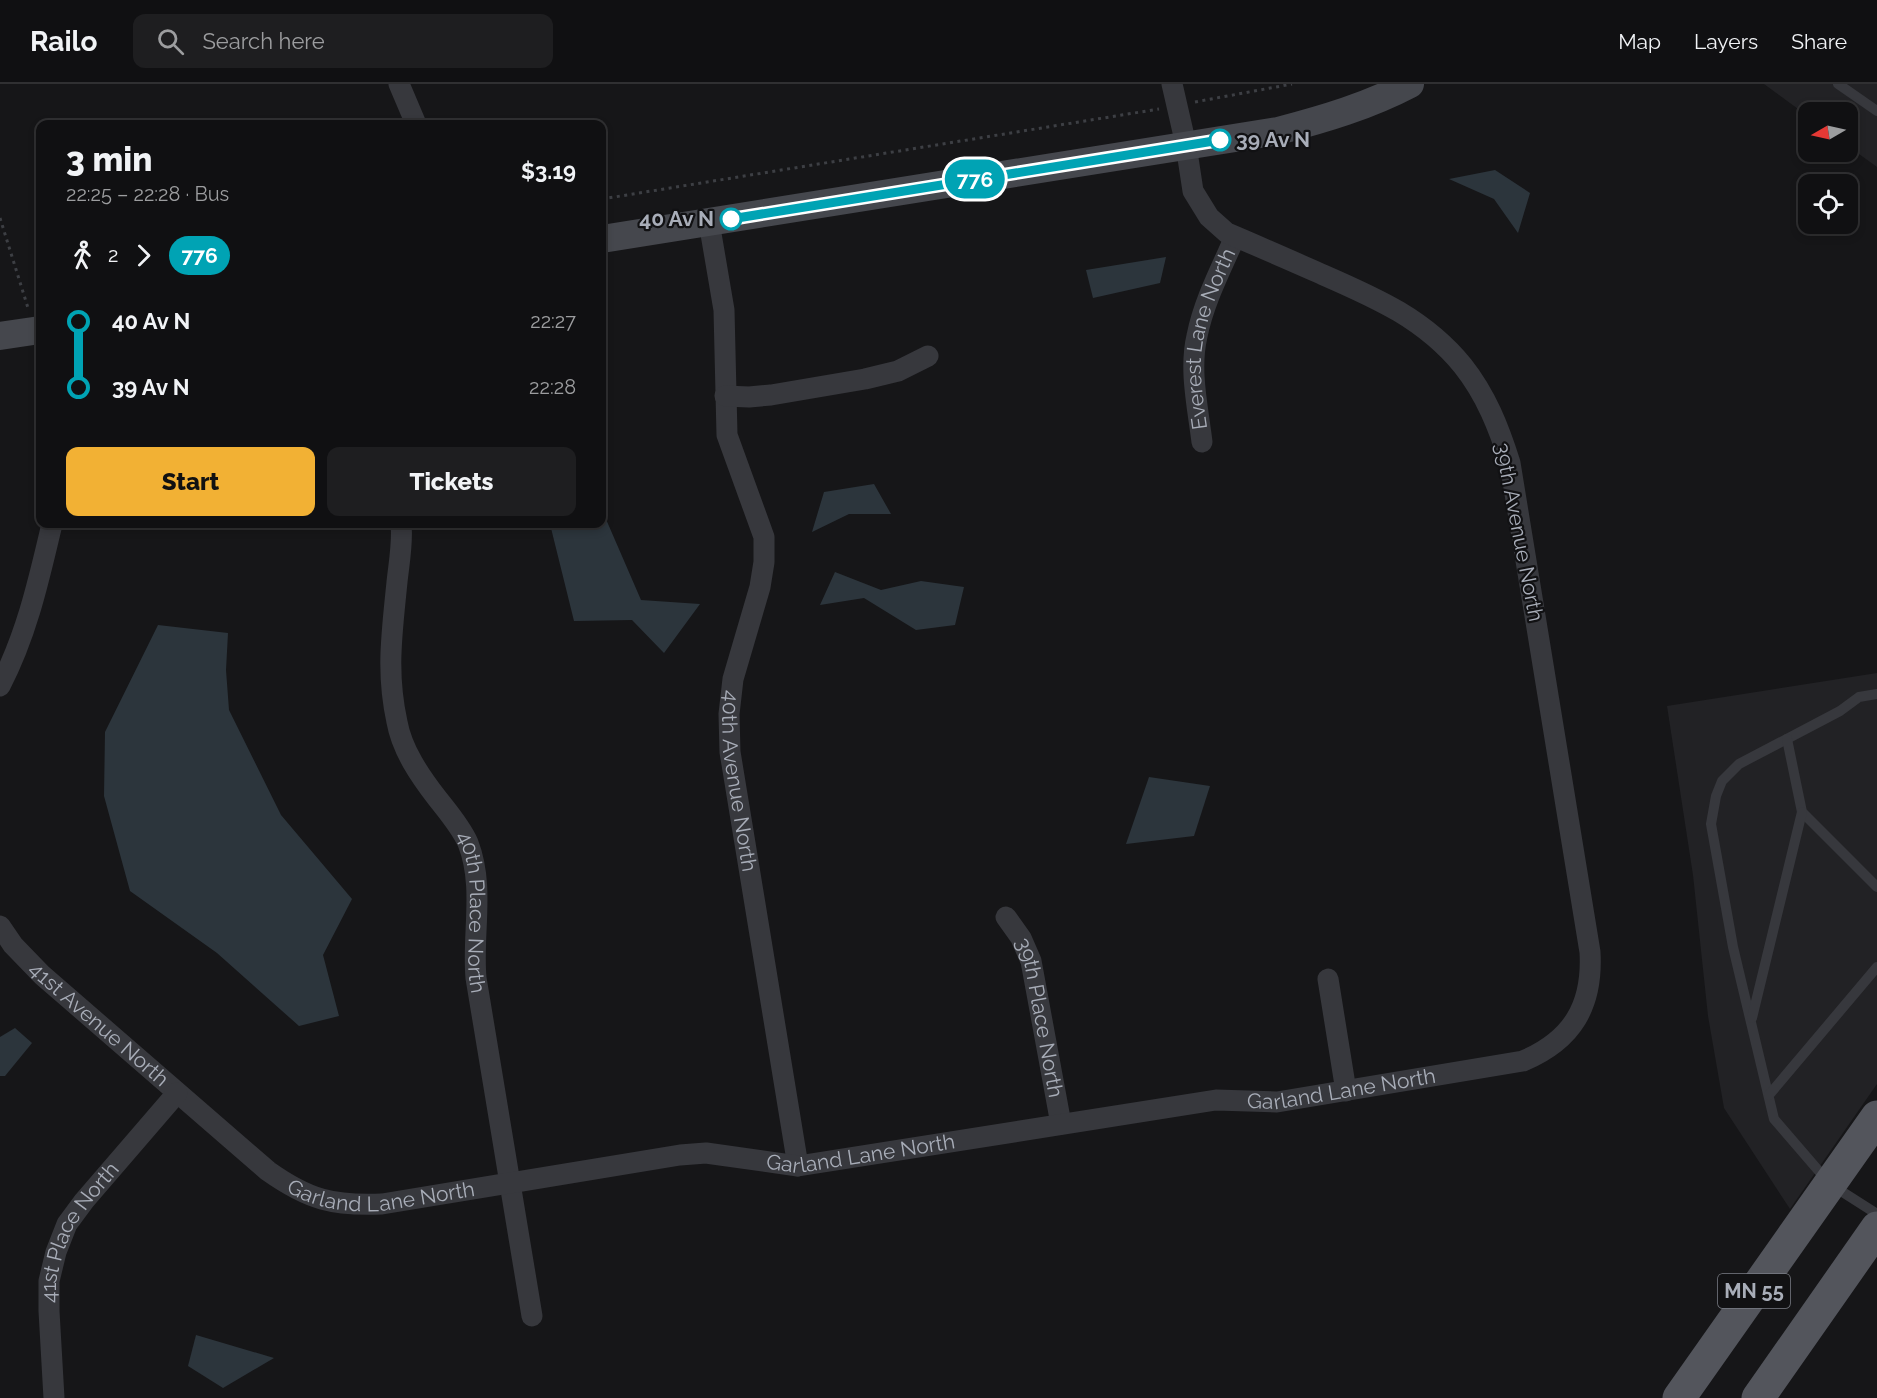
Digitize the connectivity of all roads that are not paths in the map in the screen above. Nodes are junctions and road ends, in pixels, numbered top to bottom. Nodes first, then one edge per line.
1 (399, 84) edge
2 (1172, 84) edge
3 (1410, 84) edge
4 (1838, 84) edge
5 (1854, 88) edge
6 (1877, 111) edge
7 (414, 120) edge
8 (1186, 145) junction
9 (709, 222) junction
10 (1235, 237) junction
11 (606, 238) edge
12 (36, 330) edge
13 (0, 336) edge
14 (928, 356) dead end
15 (725, 396) junction
16 (1202, 442) dead end
17 (51, 528) edge
18 (401, 528) edge
19 (0, 686) edge
20 (1877, 694) edge
21 (1787, 739) junction
22 (1802, 812) junction
23 (1877, 887) edge
24 (1006, 917) dead end
25 (0, 926) edge
26 (1877, 967) edge
27 (1328, 979) dead end
28 (1751, 1021) junction
29 (1570, 1029) joint
30 (1346, 1091) junction
31 (177, 1093) junction
32 (1768, 1095) junction
33 (1877, 1117) edge
34 (1061, 1124) junction
35 (798, 1166) junction
36 (510, 1183) junction
37 (1830, 1184) junction
38 (1877, 1214) edge
39 (1877, 1228) edge
40 (532, 1316) dead end
41 (54, 1398) edge
42 (1679, 1398) edge
43 (1758, 1398) edge

1 - 7 street
2 - 8 street, 39th Avenue North
3 - 8 street
4 - 5 lane
5 - 6 lane
8 - 9 street
8 - 10 street, 39th Avenue North
9 - 11 street
9 - 15 street, 40th Avenue North
10 - 16 street, Everest Lane North
10 - 29 street, 39th Avenue North
12 - 13 street
14 - 15 street
15 - 35 street, 40th Avenue North
17 - 19 street
18 - 36 street, 40th Place North
20 - 21 lane
21 - 22 lane
21 - 28 lane
22 - 23 lane
22 - 28 lane
24 - 34 street, 39th Place North
25 - 31 street, 41st Avenue North
26 - 32 lane
27 - 30 street
28 - 32 lane
29 - 30 street, Garland Lane North
30 - 34 street, Garland Lane North
31 - 36 street, Garland Lane North
31 - 41 street, 41st Place North
32 - 37 lane
33 - 37 main road, MN 55
34 - 35 street, Garland Lane North
35 - 36 street, Garland Lane North
36 - 40 street, 40th Place North
37 - 38 lane
37 - 42 main road, MN 55
39 - 43 main road, MN 55

